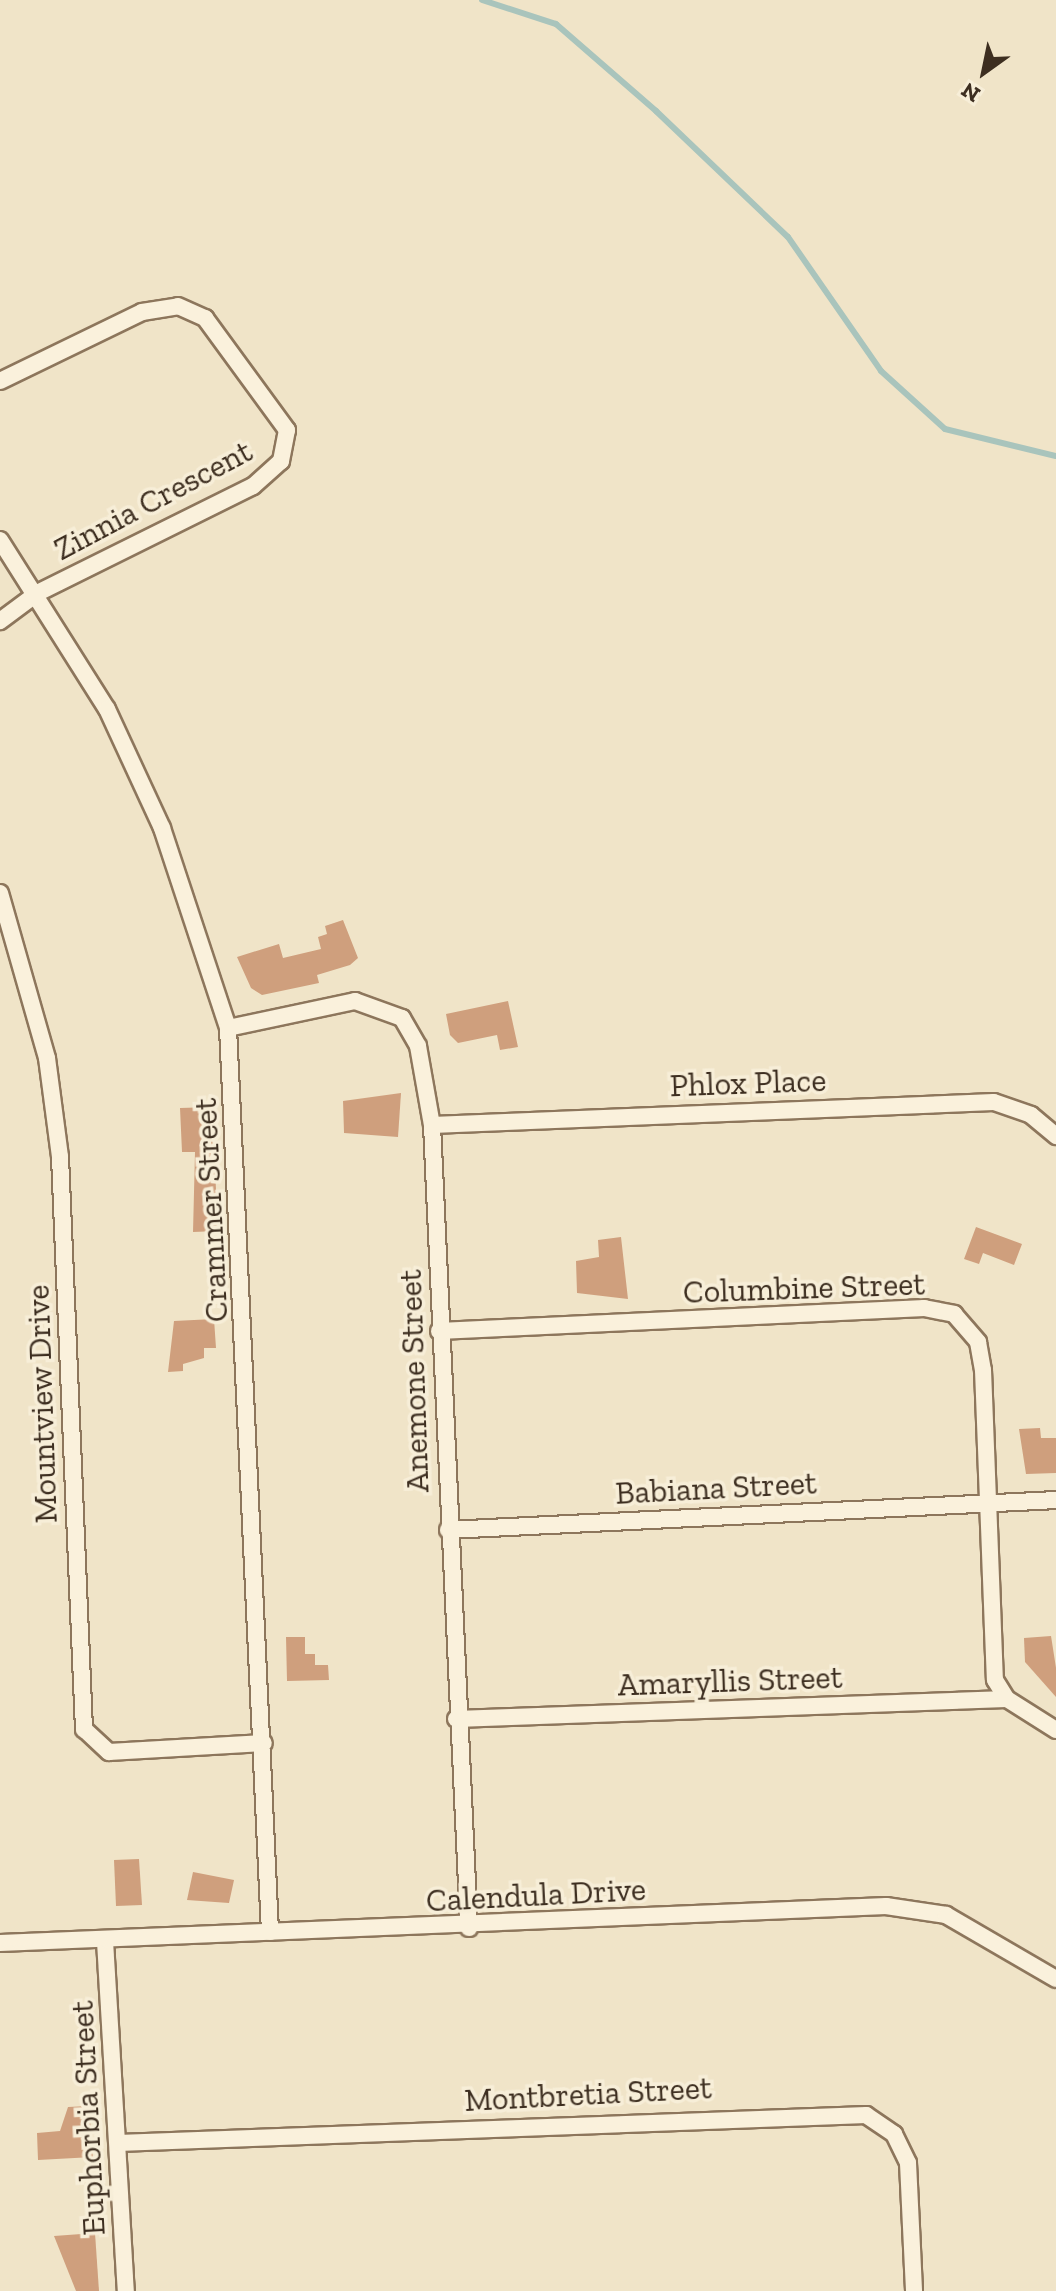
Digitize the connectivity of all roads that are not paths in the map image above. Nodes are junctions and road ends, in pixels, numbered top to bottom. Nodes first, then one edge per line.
1 (0, 381) edge
2 (0, 540) edge
3 (39, 592) junction
4 (0, 621) edge
5 (0, 893) edge
6 (228, 1028) junction
7 (432, 1125) junction
8 (1056, 1136) edge
9 (439, 1331) junction
10 (1056, 1500) edge
11 (987, 1502) junction
12 (448, 1530) junction
13 (1007, 1699) junction
14 (456, 1719) junction
15 (1056, 1730) edge
16 (264, 1743) junction
17 (469, 1928) junction
18 (270, 1932) junction
19 (105, 1941) junction
20 (0, 1943) edge
21 (1056, 1979) edge
22 (118, 2143) junction
23 (126, 2291) edge
24 (914, 2291) edge

1 - 3 street, Zinnia Crescent
2 - 3 street, Crammer Street
3 - 4 street, Zinnia Crescent
3 - 6 street, Crammer Street
5 - 16 street, Mountview Drive
6 - 7 street, Anemone Street
6 - 16 street, Crammer Street
7 - 8 street, Phlox Place
7 - 9 street, Anemone Street
9 - 11 street, Columbine Street
9 - 12 street, Anemone Street
10 - 11 street
11 - 12 street, Babiana Street
11 - 13 street, Columbine Street
12 - 14 street, Anemone Street
13 - 14 street, Amaryllis Street
13 - 15 street
14 - 17 street, Anemone Street
16 - 18 street, Crammer Street
17 - 18 street, Calendula Drive
17 - 21 street, Calendula Drive
18 - 19 street, Calendula Drive
19 - 20 street, Calendula Drive
19 - 22 street, Euphorbia Street
22 - 23 street, Euphorbia Street
22 - 24 street, Montbretia Street

